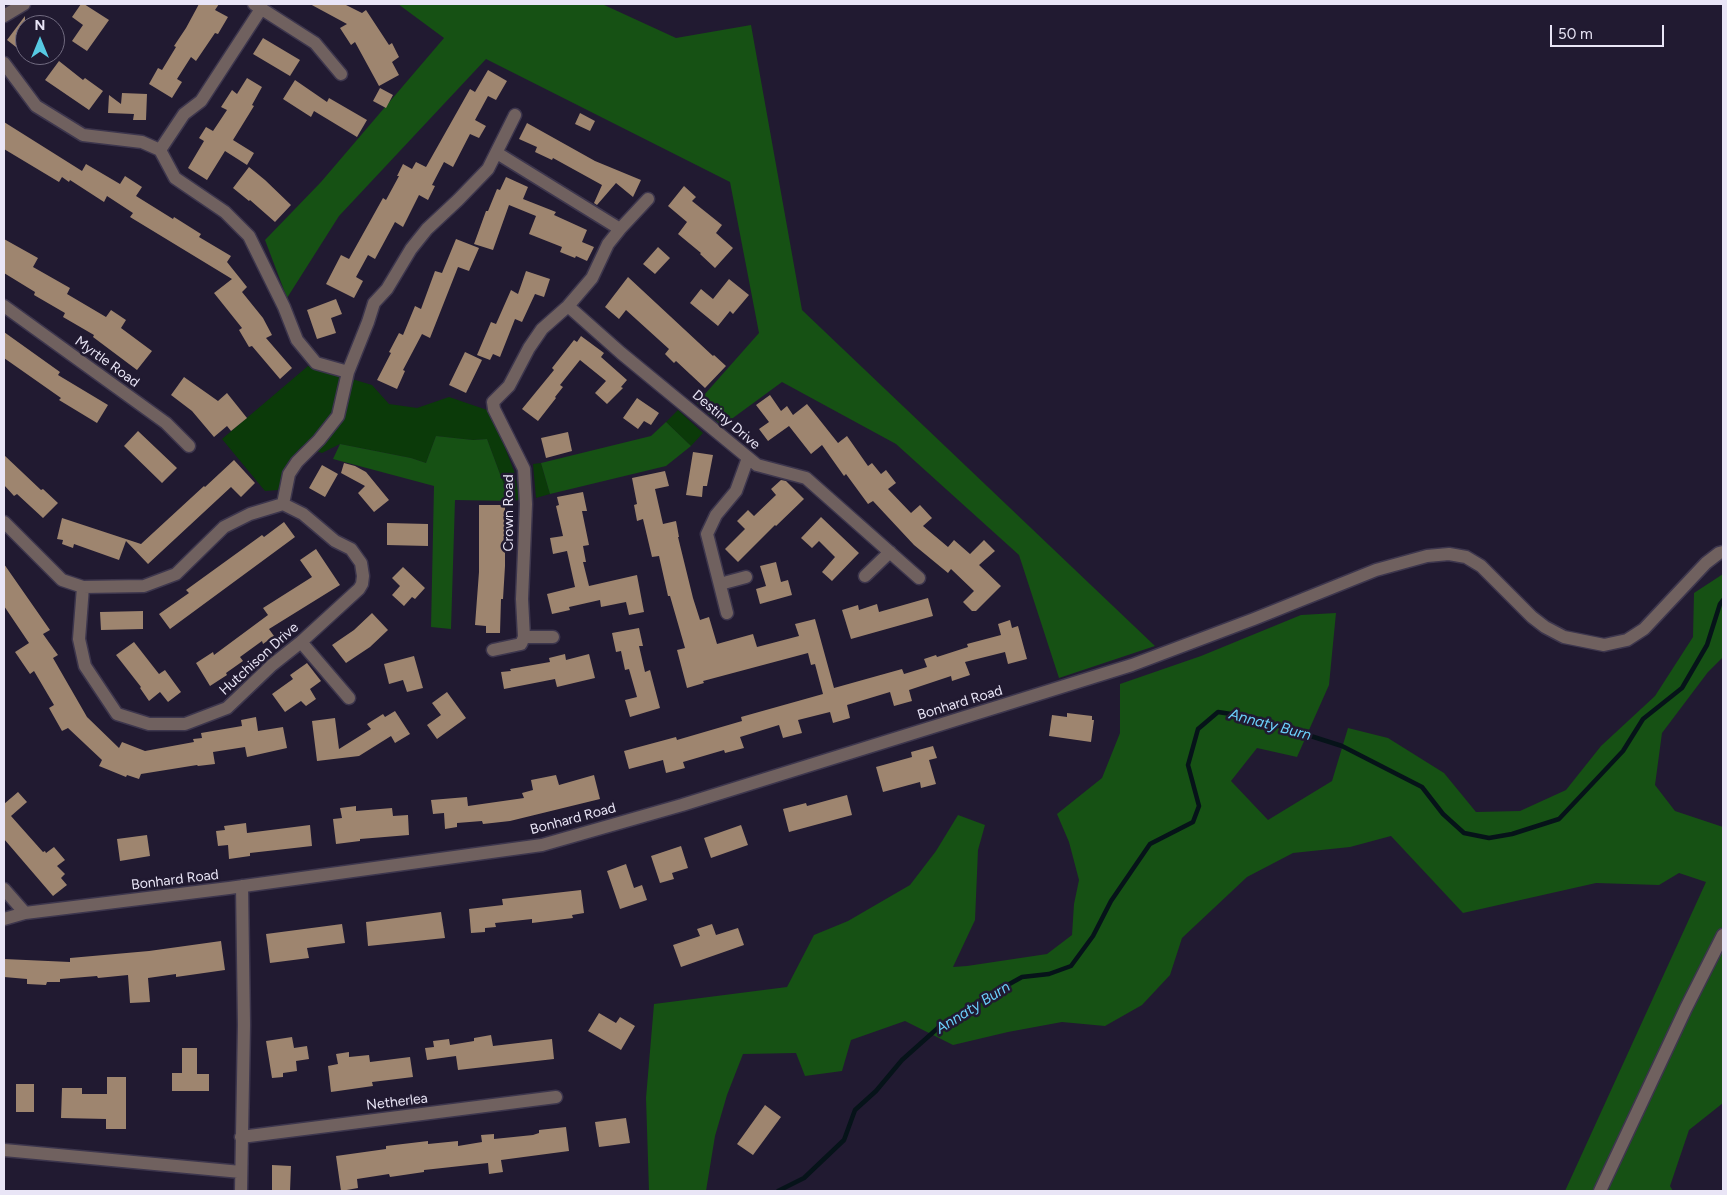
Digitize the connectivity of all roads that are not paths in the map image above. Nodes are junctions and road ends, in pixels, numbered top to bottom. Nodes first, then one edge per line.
1 (24, 4) edge
2 (258, 6) edge
3 (4, 16) edge
4 (4, 63) edge
5 (341, 74) dead end
6 (516, 115) dead end
7 (160, 150) junction
8 (497, 153) junction
9 (648, 199) dead end
10 (620, 229) junction
11 (4, 306) edge
12 (568, 306) junction
13 (348, 372) junction
14 (189, 446) dead end
15 (748, 458) junction
16 (283, 504) junction
17 (4, 522) edge
18 (890, 552) junction
19 (1723, 552) edge
20 (865, 576) dead end
21 (746, 577) dead end
22 (920, 578) dead end
23 (720, 584) junction
24 (83, 587) junction
25 (727, 613) dead end
26 (553, 636) dead end
27 (524, 637) junction
28 (301, 642) junction
29 (493, 650) dead end
30 (349, 698) dead end
31 (242, 886) junction
32 (4, 889) edge
33 (25, 913) junction
34 (4, 919) edge
35 (1723, 935) edge
36 (556, 1098) dead end
37 (241, 1137) junction
38 (4, 1150) edge
39 (241, 1172) junction
40 (241, 1191) edge
41 (1600, 1191) edge

1 - 3 street
2 - 5 street
2 - 7 street
4 - 7 street
6 - 8 street
7 - 13 street
8 - 10 street
8 - 13 street
9 - 10 street, Crown Road
10 - 12 street, Crown Road
11 - 14 street, Myrtle Road
12 - 15 street, Destiny Drive
12 - 27 street, Crown Road
13 - 16 street
15 - 18 street, Destiny Drive
15 - 23 street
16 - 24 street
16 - 28 street, Hutchison Drive
17 - 24 street
18 - 20 street
18 - 22 street, Destiny Drive
19 - 31 street, Bonhard Road
21 - 23 street
23 - 25 street
24 - 28 street, Hutchison Drive
26 - 27 street
27 - 29 street
28 - 30 street
31 - 33 street, Bonhard Road
31 - 37 street
32 - 33 street
33 - 34 street, Bonhard Road
35 - 41 street
36 - 37 street, Netherlea
37 - 39 street
38 - 39 street
39 - 40 street

